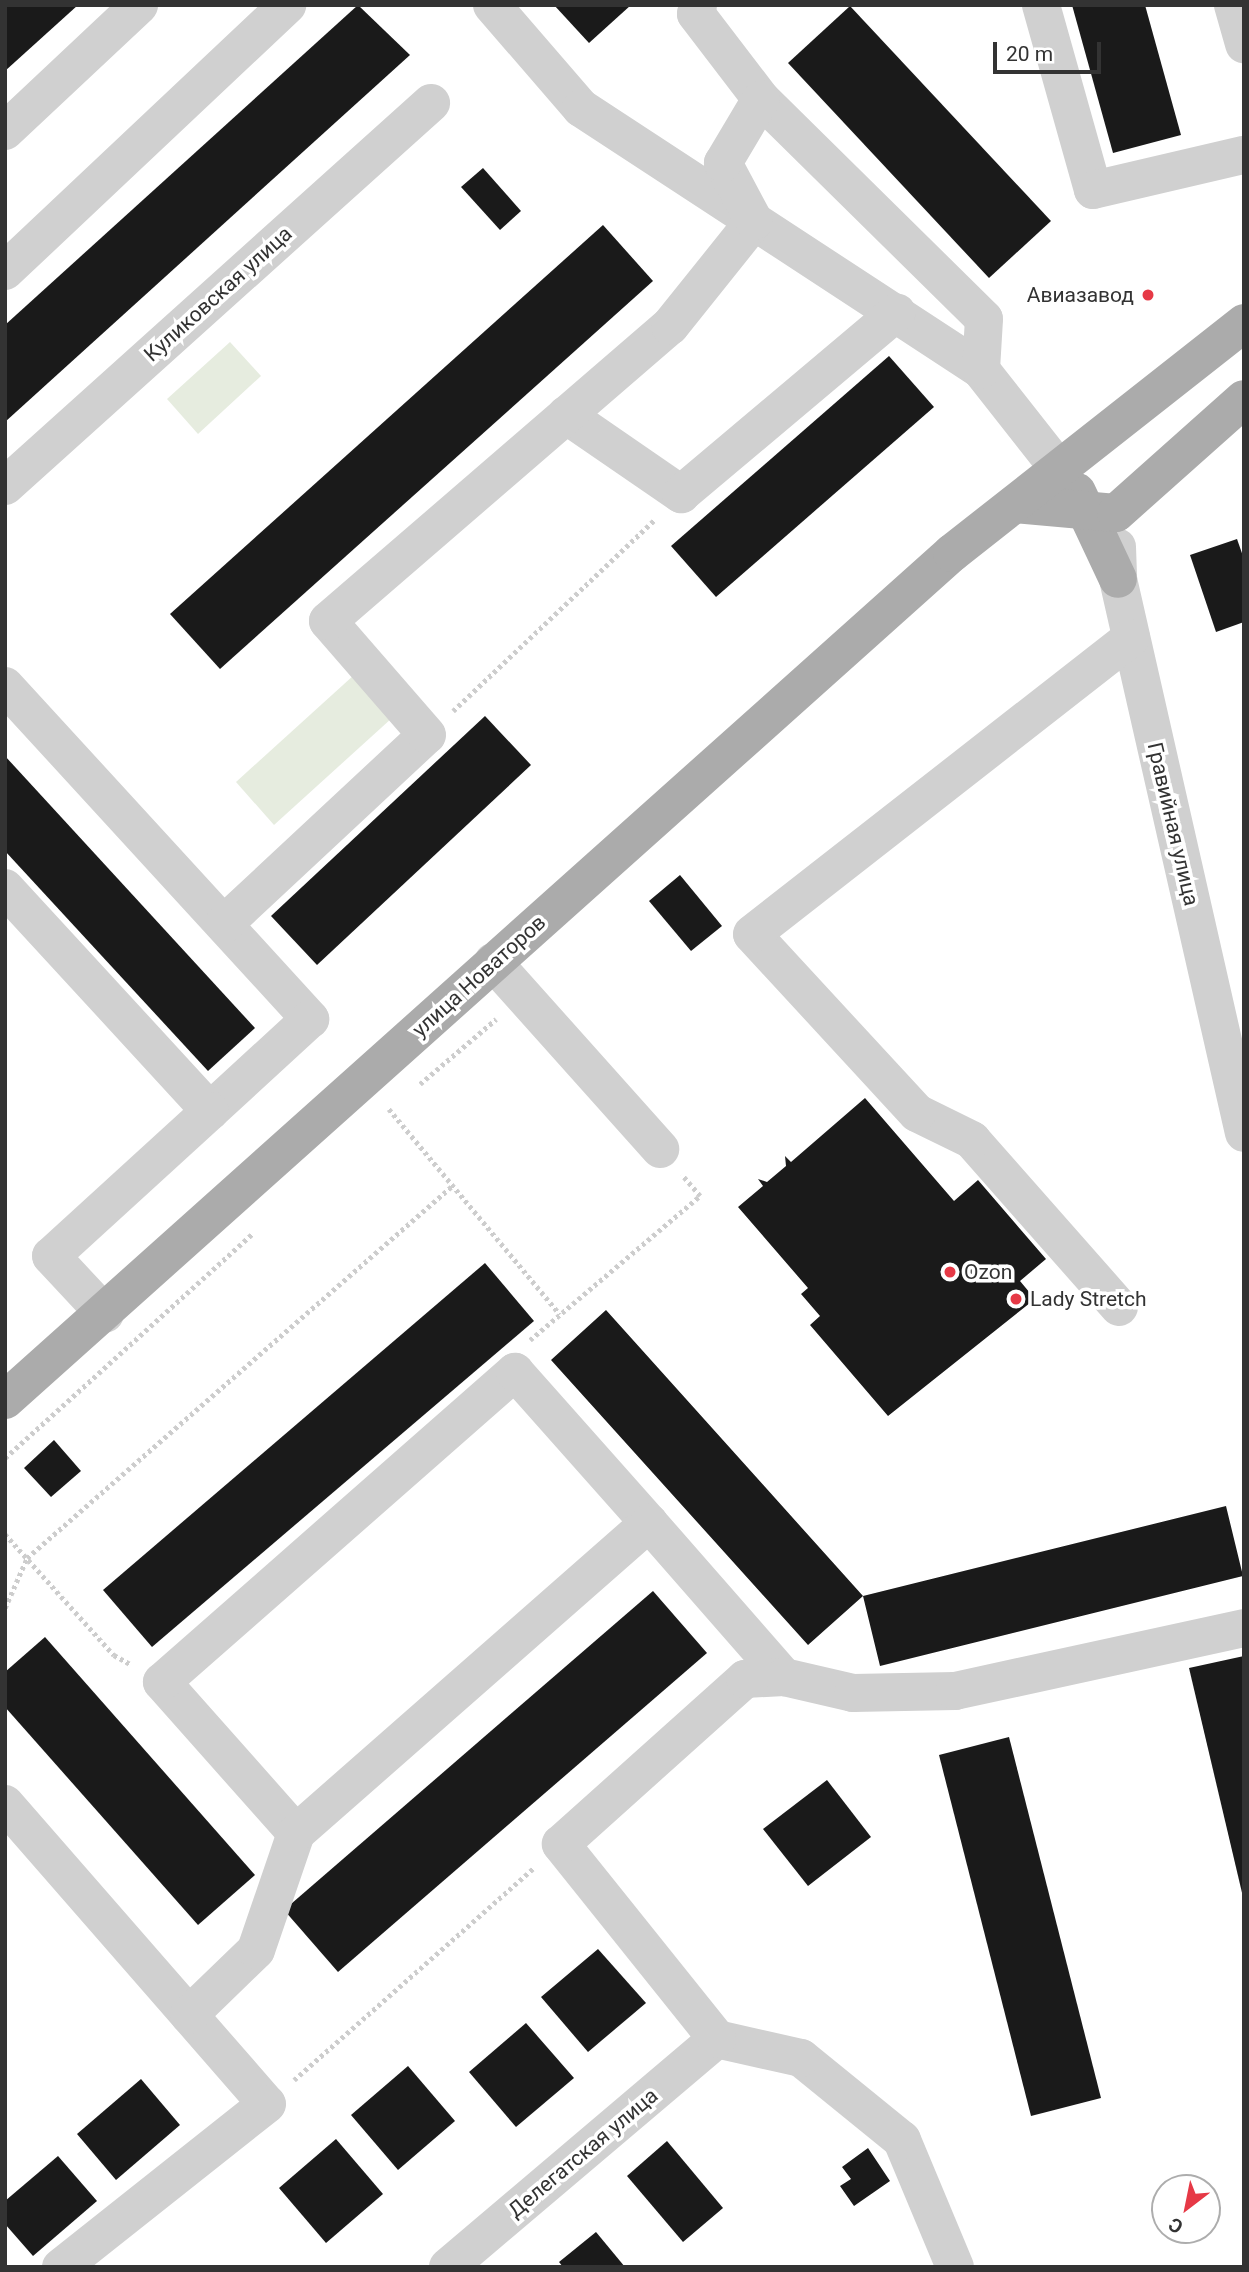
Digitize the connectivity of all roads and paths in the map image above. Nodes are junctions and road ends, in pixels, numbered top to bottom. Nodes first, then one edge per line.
1 (139, 5) edge
2 (287, 5) edge
3 (492, 5) edge
4 (698, 5) edge
5 (1041, 5) edge
6 (1233, 5) edge
7 (1244, 44) edge
8 (761, 99) junction
9 (430, 103) dead end
10 (5, 131) edge
11 (1244, 155) edge
12 (754, 221) junction
13 (5, 271) edge
14 (897, 312) junction
15 (1244, 323) edge
16 (981, 370) junction
17 (1244, 400) edge
18 (566, 415) junction
19 (1095, 441) junction
20 (1059, 469) junction
21 (5, 486) edge
22 (681, 494) junction
23 (1015, 504) junction
24 (1116, 513) junction
25 (1118, 579) junction
26 (1131, 638) junction
27 (5, 686) edge
28 (427, 735) junction
29 (5, 888) edge
30 (224, 924) junction
31 (493, 962) junction
32 (523, 996) junction
33 (407, 1094) dead end
34 (397, 1102) dead end
35 (388, 1110) junction
36 (210, 1111) junction
37 (377, 1120) dead end
38 (1244, 1133) edge
39 (660, 1149) joint
40 (452, 1186) junction
41 (264, 1223) dead end
42 (1119, 1307) dead end
43 (104, 1314) junction
44 (5, 1399) edge
45 (5, 1458) edge
46 (649, 1523) junction
47 (5, 1534) edge
48 (27, 1558) junction
49 (5, 1608) edge
50 (1244, 1628) edge
51 (784, 1677) junction
52 (162, 1682) junction
53 (5, 1804) edge
54 (296, 1833) junction
55 (561, 1844) junction
56 (189, 2015) junction
57 (717, 2039) junction
58 (267, 2104) junction
59 (948, 2264) edge
60 (61, 2267) edge
61 (448, 2267) edge

1 - 10 street
2 - 13 street
3 - 12 street
4 - 8 street
5 - 11 street
6 - 7 street
8 - 12 street
8 - 16 street
9 - 21 street, Куликовская улица
12 - 14 street
12 - 18 street
14 - 16 street
14 - 22 street
15 - 19 main road, улица Новаторов
16 - 20 street
17 - 24 main road
18 - 22 street
18 - 28 street
19 - 20 main road, улица Новаторов
19 - 25 main road
20 - 23 main road, улица Новаторов
22 - 28 path
23 - 24 main road
23 - 31 main road, улица Новаторов
24 - 25 street, Гравийная улица
25 - 26 street, Гравийная улица
26 - 38 street, Гравийная улица
26 - 42 street
27 - 30 street
28 - 30 street
29 - 36 street
30 - 36 street
31 - 32 street
31 - 43 main road, улица Новаторов
32 - 33 path
32 - 39 street
34 - 35 path
35 - 37 path
35 - 40 path
36 - 43 street
39 - 40 path
40 - 48 path
41 - 45 path
43 - 44 main road, улица Новаторов
46 - 51 street
46 - 52 street
46 - 54 street
47 - 48 path
48 - 49 path
48 - 52 path
50 - 51 street
51 - 55 street
52 - 54 street
53 - 56 street
54 - 56 street
55 - 57 street
55 - 58 path
56 - 58 street
57 - 59 street
57 - 61 street, Делегатская улица
58 - 60 street

